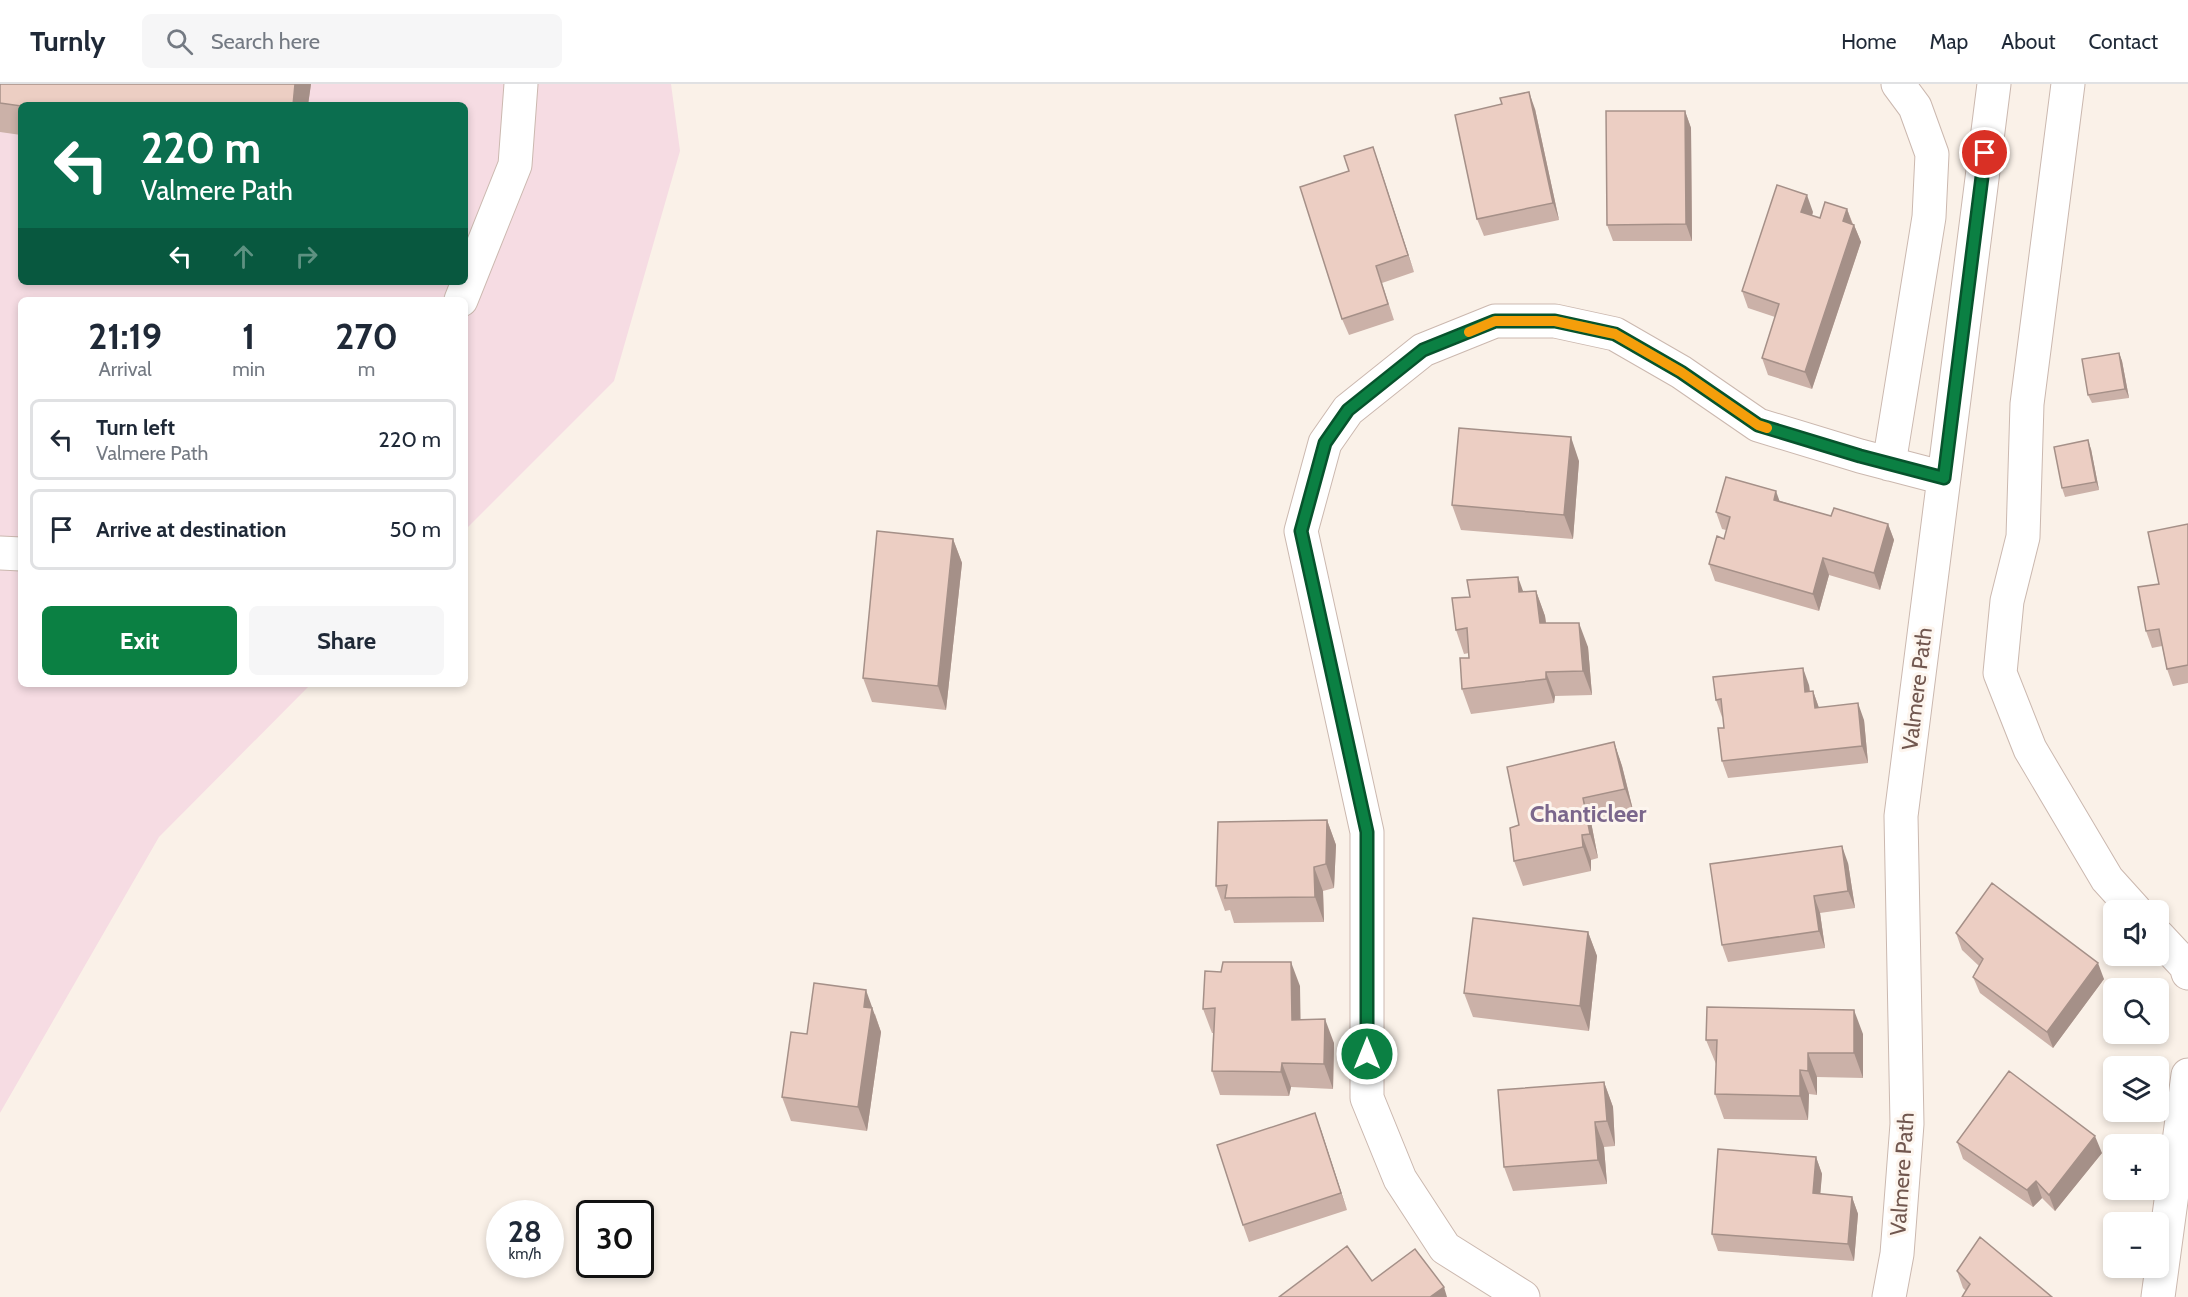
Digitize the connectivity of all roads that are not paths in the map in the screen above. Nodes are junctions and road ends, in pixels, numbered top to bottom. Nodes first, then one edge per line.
1 (521, 84) edge
2 (1898, 84) edge
3 (1994, 84) edge
4 (2068, 84) edge
5 (468, 282) edge
6 (1889, 464) junction
7 (1944, 478) junction
8 (0, 553) edge
9 (18, 554) edge
10 (2126, 900) edge
11 (2169, 948) edge
12 (2188, 973) edge
13 (2188, 1075) edge
14 (1523, 1297) edge
15 (1889, 1297) edge
16 (2158, 1297) edge

1 - 5 street
2 - 6 street
3 - 7 street, Valmere Path
4 - 10 street
6 - 7 street
6 - 14 street
7 - 15 street, Valmere Path
8 - 9 street
11 - 12 street
13 - 16 street

